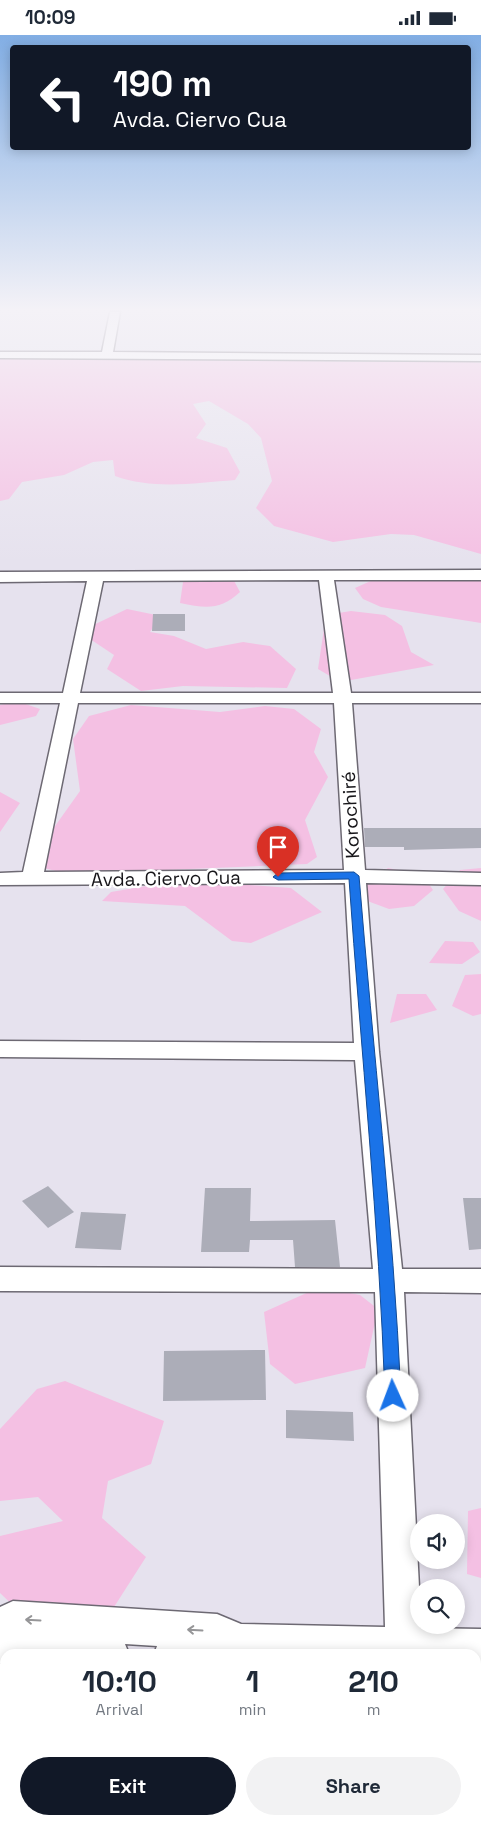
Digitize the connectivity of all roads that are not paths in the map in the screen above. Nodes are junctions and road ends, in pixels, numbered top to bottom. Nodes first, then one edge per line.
1 (481, 575) edge
2 (326, 576) junction
3 (0, 577) edge
4 (96, 577) junction
5 (0, 698) edge
6 (69, 698) junction
7 (343, 698) junction
8 (481, 698) edge
9 (354, 876) junction
10 (0, 879) edge
11 (32, 879) junction
12 (481, 879) edge
13 (0, 1049) edge
14 (367, 1052) junction
15 (0, 1279) edge
16 (388, 1280) junction
17 (481, 1281) edge
18 (0, 1626) edge
19 (241, 1643) junction
20 (0, 1645) edge
21 (481, 1647) edge
22 (24, 1649) edge
23 (224, 1649) edge
24 (381, 1649) edge
25 (404, 1649) edge
26 (430, 1649) edge

1 - 2 street
2 - 4 street
2 - 7 street, Korochiré
3 - 4 street
4 - 6 street
5 - 6 street
6 - 7 street
6 - 11 street
7 - 8 street
7 - 9 street, Korochiré
9 - 11 street, Avda. Ciervo Cua
9 - 12 street, Avda. Ciervo Cua
9 - 14 street, Korochiré
10 - 11 street, Avda. Ciervo Cua
13 - 14 street
14 - 16 street, Korochiré
15 - 16 street
16 - 17 street
16 - 25 street, Korochiré
19 -> 18 street
19 - 23 street
19 - 24 street
20 - 22 street
21 - 26 street

